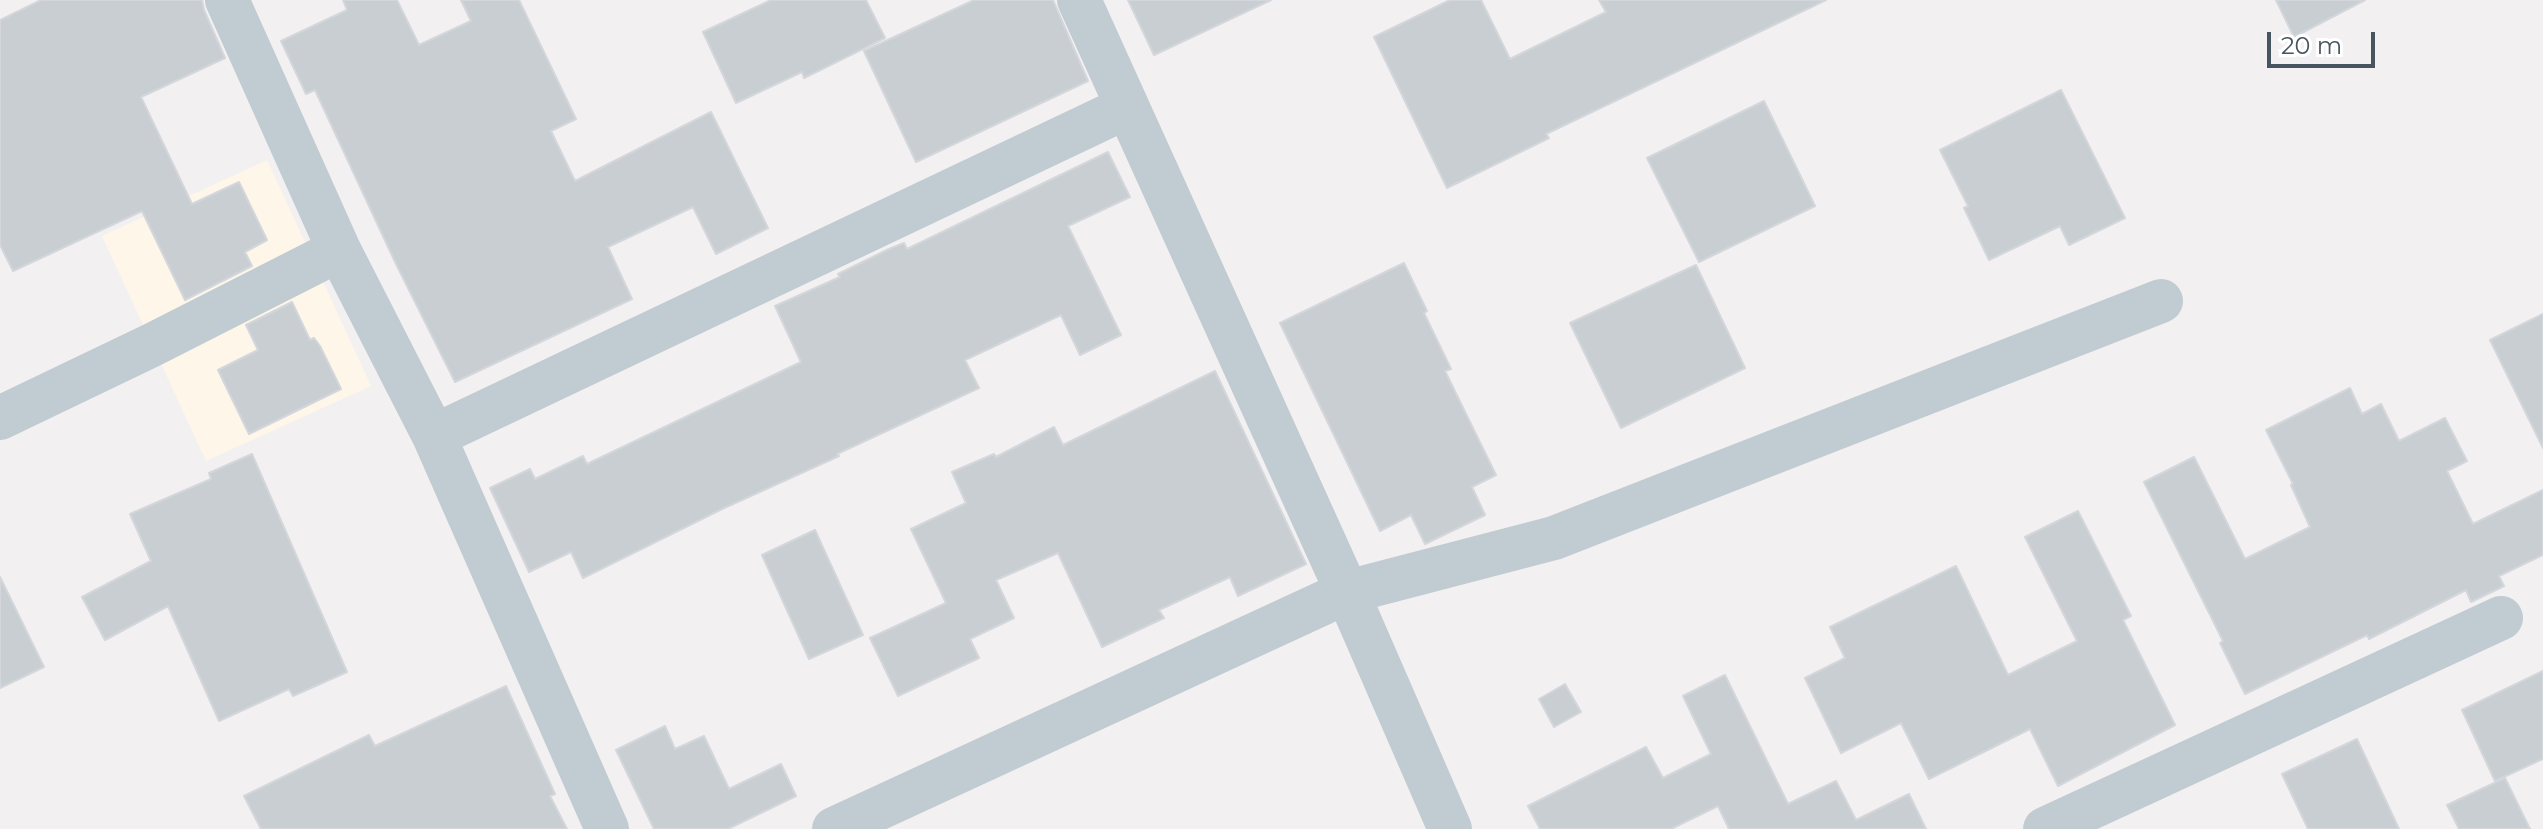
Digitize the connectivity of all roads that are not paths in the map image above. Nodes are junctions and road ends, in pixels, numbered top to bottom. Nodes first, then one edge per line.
1 (227, 0) edge
2 (1079, 0) edge
3 (1127, 107) junction
4 (339, 250) junction
5 (2161, 301) dead end
6 (0, 418) edge
7 (434, 436) junction
8 (1347, 592) junction
9 (2501, 618) dead end
10 (607, 829) edge
11 (834, 829) edge
12 (1450, 829) edge
13 (2045, 829) edge

1 - 4 street
2 - 3 street
3 - 7 street
3 - 8 street
4 - 6 street
4 - 7 street
5 - 8 street
7 - 10 street
8 - 11 street
8 - 12 street
9 - 13 street

